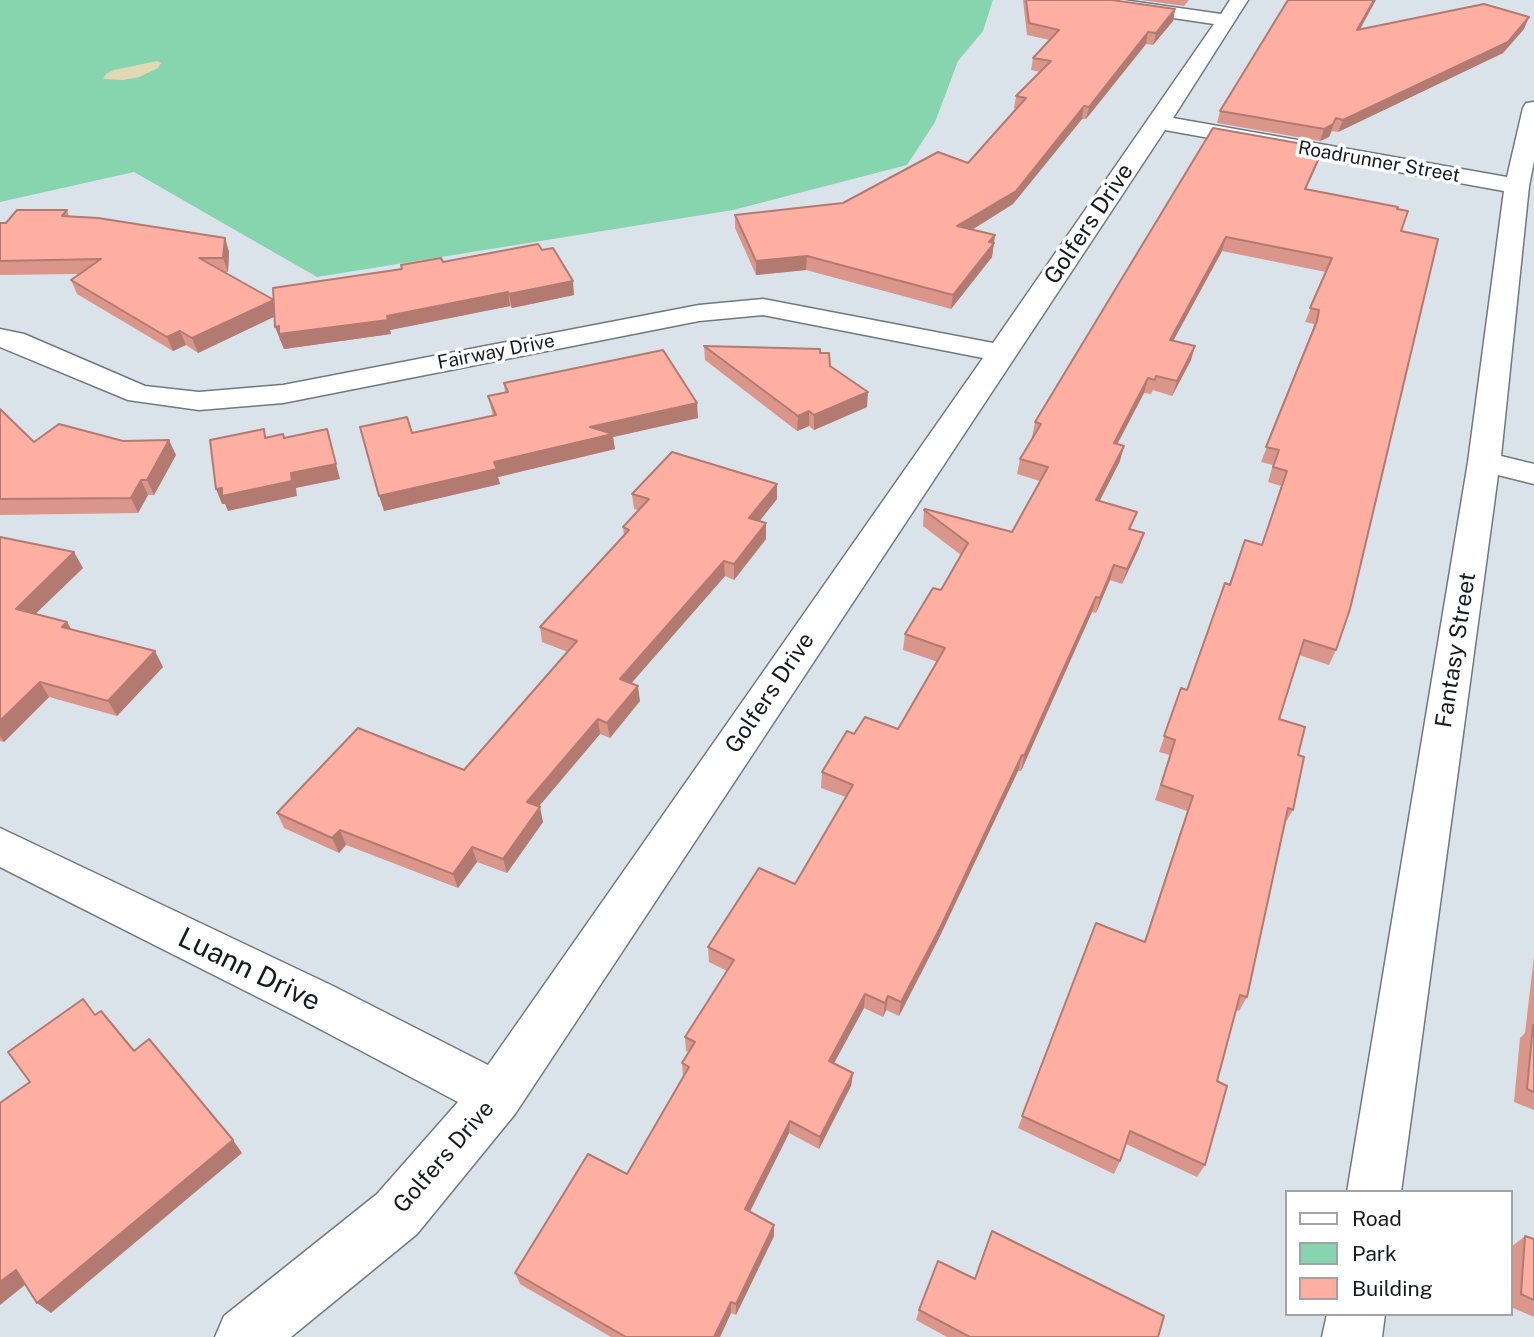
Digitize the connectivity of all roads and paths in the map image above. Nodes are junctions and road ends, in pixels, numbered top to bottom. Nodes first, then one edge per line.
1 (1086, 0) edge
2 (1232, 10) edge
3 (1534, 108) edge
4 (1159, 122) junction
5 (1517, 187) junction
6 (0, 338) edge
7 (1000, 354) junction
8 (1484, 462) junction
9 (1534, 474) edge
10 (0, 846) edge
11 (497, 1097) junction
12 (1374, 1190) edge
13 (1356, 1316) edge
14 (245, 1337) edge
15 (1352, 1337) edge

1 - 2 street
2 - 4 street, Golfers Drive
3 - 5 street, Fantasy Street
4 - 5 street, Roadrunner Street
4 - 7 street, Golfers Drive
5 - 8 street, Fantasy Street
6 - 7 street, Fairway Drive
7 - 11 street, Golfers Drive
8 - 9 street
8 - 12 street, Fantasy Street
10 - 11 street, Luann Drive
11 - 14 street, Golfers Drive
13 - 15 street

